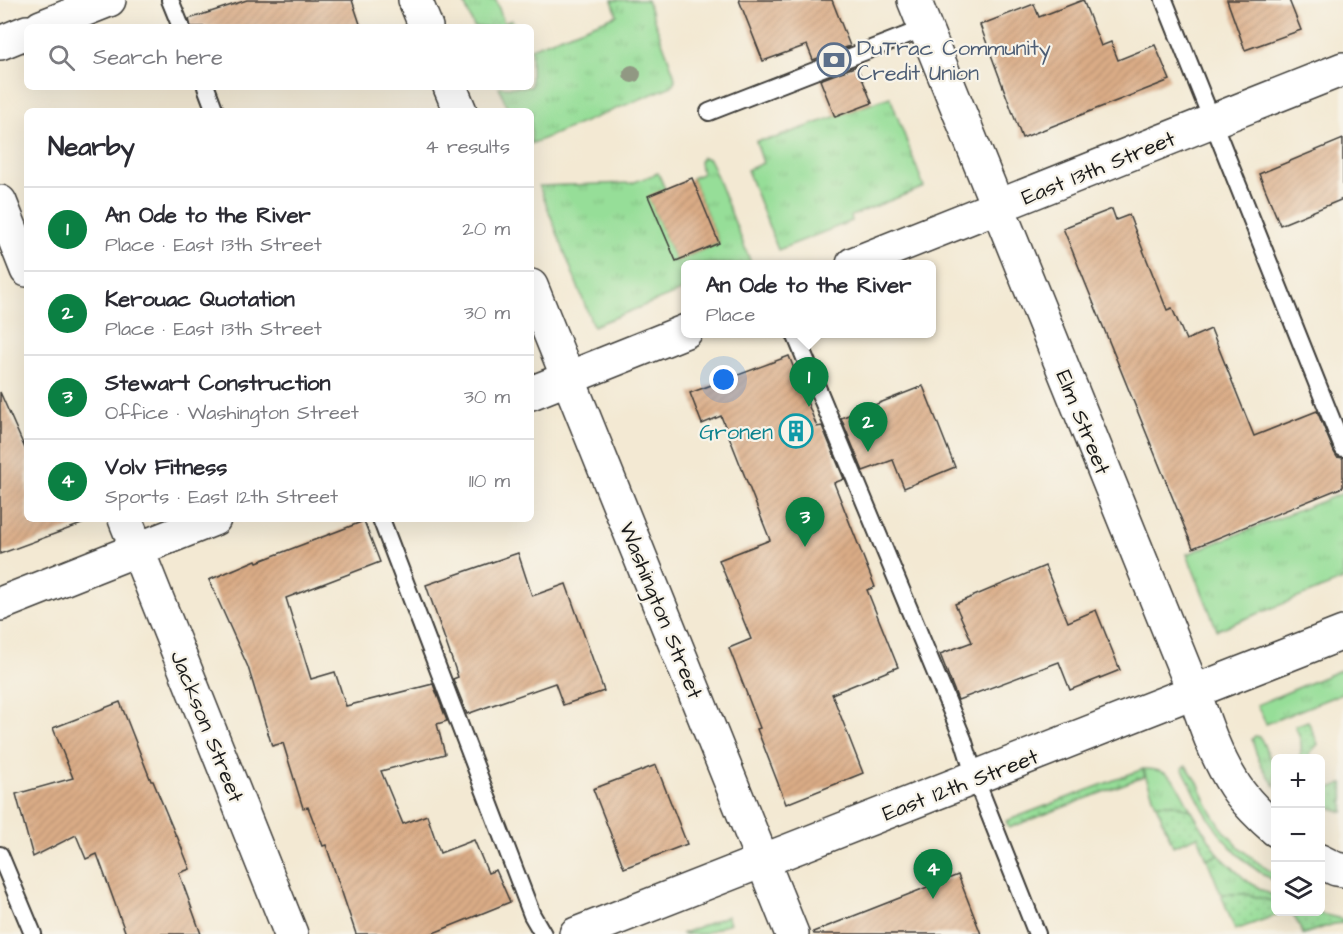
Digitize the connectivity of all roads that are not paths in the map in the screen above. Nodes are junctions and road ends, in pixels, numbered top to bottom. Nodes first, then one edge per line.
1 (109, 0) edge
2 (170, 0) edge
3 (415, 0) edge
4 (1164, 0) edge
5 (919, 14) edge
6 (49, 24) edge
7 (180, 24) edge
8 (425, 24) edge
9 (24, 33) edge
10 (0, 43) edge
11 (1343, 69) edge
12 (207, 90) edge
13 (451, 90) edge
14 (214, 108) edge
15 (459, 108) edge
16 (709, 112) dead end
17 (1212, 121) junction
18 (0, 202) edge
19 (997, 207) junction
20 (863, 260) edge
21 (24, 262) edge
22 (534, 293) edge
23 (681, 333) edge
24 (797, 338) edge
25 (568, 378) junction
26 (534, 392) edge
27 (1343, 448) edge
28 (126, 522) edge
29 (207, 522) edge
30 (382, 522) edge
31 (137, 550) junction
32 (0, 604) edge
33 (1343, 633) edge
34 (1194, 692) junction
35 (975, 778) junction
36 (1271, 826) edge
37 (0, 855) edge
38 (764, 860) junction
39 (1322, 862) edge
40 (1343, 870) edge
41 (33, 934) edge
42 (291, 934) edge
43 (543, 934) edge
44 (576, 934) edge
45 (792, 934) edge
46 (1037, 934) edge

1 - 6 street
2 - 7 lane
3 - 8 street
4 - 17 lane
5 - 16 lane
5 - 19 street, Elm Street
9 - 10 street
11 - 17 street, East 13th Street
12 - 14 lane
13 - 15 street
17 - 19 street, East 13th Street
17 - 27 lane
18 - 21 street
19 - 20 street, East 13th Street
19 - 34 street, Elm Street
22 - 25 street, Washington Street
23 - 25 street
24 - 35 lane
25 - 26 street
25 - 38 street, Washington Street
28 - 31 street, Jackson Street
29 - 31 street
30 - 43 lane
31 - 32 street
31 - 42 street, Jackson Street
33 - 34 street, East 12th Street
34 - 35 street, East 12th Street
34 - 36 street, Elm Street
35 - 38 street, East 12th Street
35 - 46 lane
37 - 41 lane
38 - 44 street, East 12th Street
38 - 45 street, Washington Street
39 - 40 street

